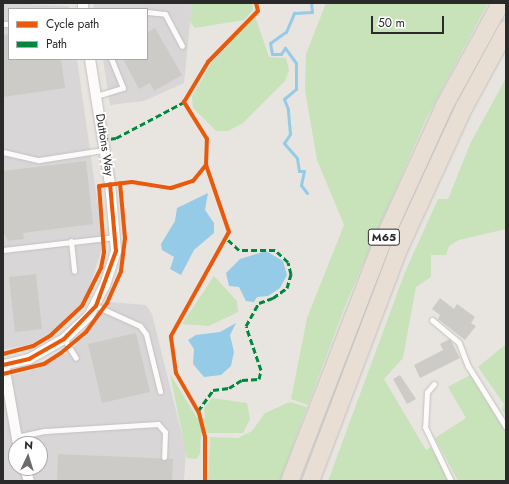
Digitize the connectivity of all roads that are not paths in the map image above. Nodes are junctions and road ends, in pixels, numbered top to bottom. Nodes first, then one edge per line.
1 (500, 3) edge
2 (148, 12) edge
3 (506, 29) edge
4 (182, 46) dead end
5 (90, 60) edge
6 (111, 60) edge
7 (96, 96) junction
8 (104, 150) junction
9 (3, 152) edge
10 (115, 237) junction
11 (71, 241) junction
12 (3, 250) edge
13 (74, 270) dead end
14 (96, 306) junction
15 (432, 320) dead end
16 (64, 339) junction
17 (76, 358) dead end
18 (4, 365) edge
19 (434, 384) dead end
20 (160, 391) dead end
21 (506, 427) edge
22 (16, 436) edge
23 (29, 436) edge
24 (164, 457) dead end
25 (289, 481) edge
26 (310, 481) edge
27 (451, 481) edge

1 - 25 highway, M65
2 - 4 lane
3 - 26 highway, M65
5 - 7 street, Duttons Way
6 - 7 lane
7 - 8 street, Duttons Way
8 - 9 lane
8 - 10 street, Duttons Way
10 - 11 lane
10 - 14 street, Duttons Way
11 - 12 lane
11 - 13 lane
14 - 16 street, Duttons Way
14 - 20 lane
15 - 21 lane
16 - 17 lane
16 - 18 street, Duttons Way
18 - 22 street
19 - 27 lane
23 - 24 lane

